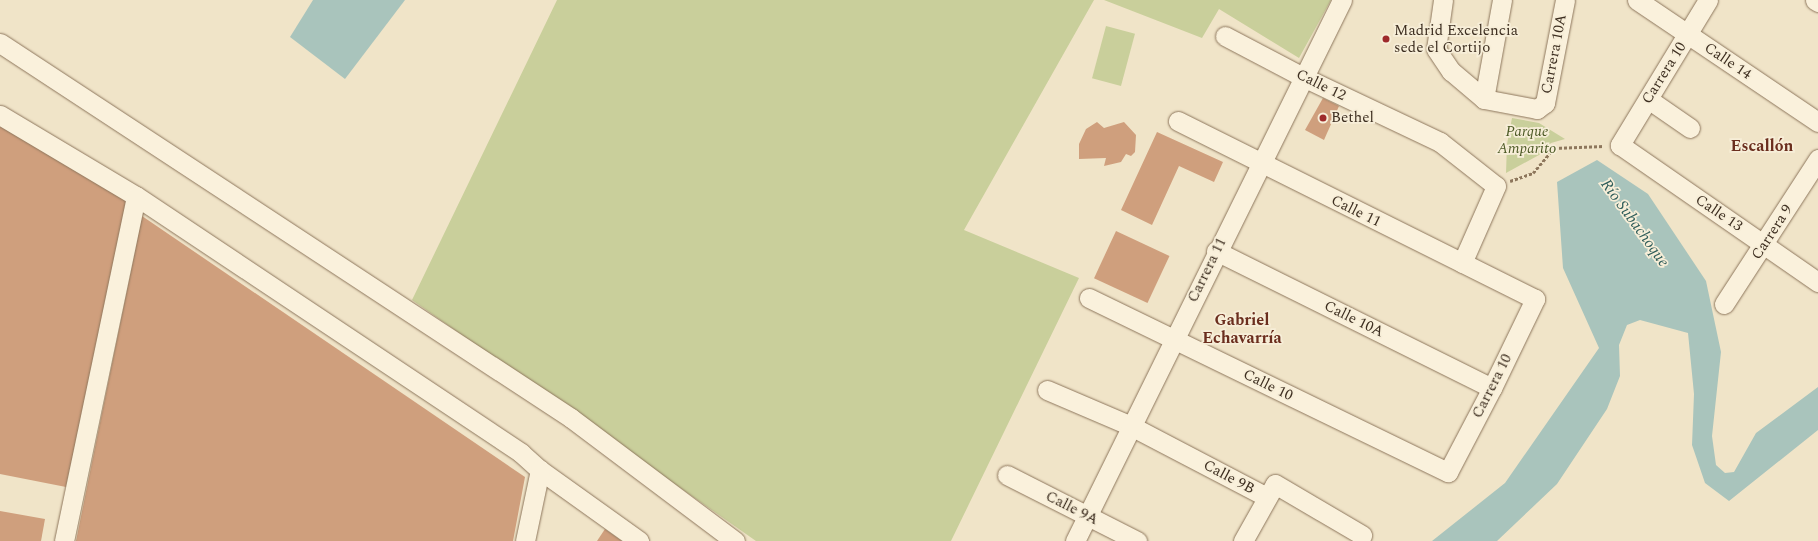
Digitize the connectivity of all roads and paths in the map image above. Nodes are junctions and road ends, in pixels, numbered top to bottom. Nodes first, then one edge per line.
1 (1342, 0) edge
2 (1443, 0) edge
3 (1502, 0) edge
4 (1564, 0) edge
5 (1637, 0) edge
6 (1708, 0) edge
7 (1815, 0) edge
8 (1818, 2) edge
9 (1688, 34) junction
10 (1225, 36) dead end
11 (0, 43) edge
12 (1303, 77) junction
13 (1484, 99) junction
14 (1648, 99) junction
15 (0, 115) edge
16 (1178, 121) dead end
17 (1818, 122) edge
18 (1690, 128) dead end
19 (1620, 145) junction
20 (1818, 159) edge
21 (1260, 163) junction
22 (1496, 186) junction
23 (136, 196) junction
24 (1765, 244) junction
25 (1216, 250) junction
26 (1462, 263) junction
27 (1818, 282) edge
28 (1089, 298) dead end
29 (1535, 299) joint
30 (1724, 304) dead end
31 (1173, 340) junction
32 (1492, 388) junction
33 (1047, 390) dead end
34 (1131, 426) junction
35 (540, 470) junction
36 (1448, 472) joint
37 (1008, 475) dead end
38 (1267, 497) junction
39 (1087, 516) junction
40 (1362, 535) dead end
41 (64, 541) edge
42 (526, 541) edge
43 (639, 541) edge
44 (735, 541) edge
45 (1075, 541) edge
46 (1137, 541) edge
47 (1243, 541) edge

1 - 12 street, Carrera 11
2 - 13 street
3 - 13 street
4 - 13 street, Carrera 10A
5 - 9 street, Calle 14
6 - 9 street, Carrera 10
7 - 8 street
9 - 14 street, Carrera 10
9 - 17 street, Calle 14
10 - 12 street, Calle 12
11 - 44 street
12 - 21 street, Carrera 11
12 - 22 street, Calle 12
14 - 18 street
14 - 19 street, Carrera 10
15 - 23 street
16 - 21 street, Calle 11
19 - 22 path
19 - 24 street, Calle 13
20 - 24 street, Carrera 9
21 - 25 street, Carrera 11
21 - 26 street, Calle 11
22 - 26 street
23 - 35 street
23 - 41 street
24 - 27 street, Calle 13
24 - 30 street, Carrera 9
25 - 31 street, Carrera 11
25 - 32 street, Calle 10A
26 - 29 street, Calle 11
28 - 31 street, Calle 10
29 - 32 street, Carrera 10
31 - 34 street, Carrera 11
31 - 36 street, Calle 10
32 - 36 street, Carrera 10
33 - 34 street, Calle 9B
34 - 38 street, Calle 9B
34 - 39 street, Carrera 11
35 - 42 street
35 - 43 street
37 - 39 street, Calle 9A
38 - 40 street, Calle 9B
38 - 47 street
39 - 45 street, Carrera 11
39 - 46 street, Calle 9A

